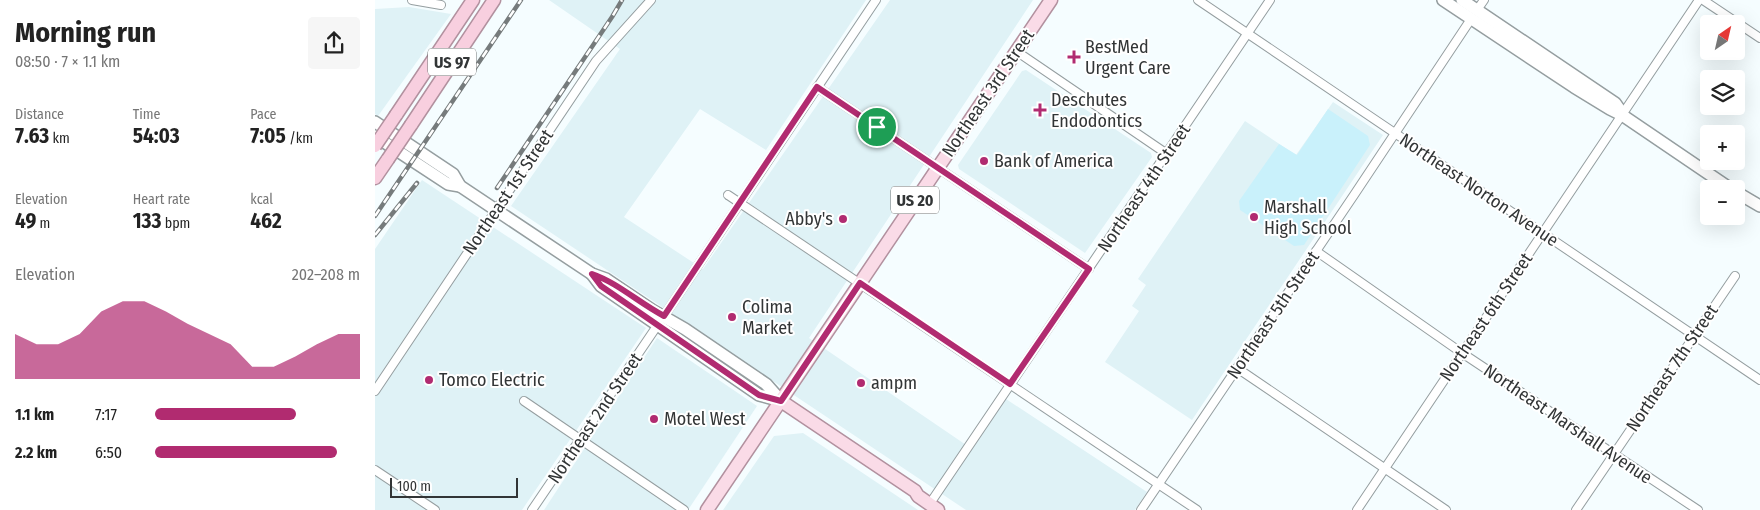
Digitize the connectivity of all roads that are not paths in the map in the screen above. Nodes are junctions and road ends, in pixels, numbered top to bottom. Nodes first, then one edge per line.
1 (412, 0) edge
2 (473, 0) edge
3 (494, 0) edge
4 (651, 0) edge
5 (877, 0) edge
6 (1051, 0) edge
7 (1198, 0) edge
8 (1270, 0) edge
9 (1443, 0) edge
10 (1462, 0) edge
11 (1484, 0) edge
12 (1699, 0) edge
13 (1703, 0) edge
14 (441, 5) dead end
15 (1474, 14) junction
16 (1247, 34) junction
17 (1760, 38) edge
18 (1016, 52) junction
19 (817, 87) junction
20 (1622, 115) junction
21 (375, 122) edge
22 (1395, 133) junction
23 (375, 136) edge
24 (375, 146) edge
25 (405, 149) junction
26 (1167, 154) junction
27 (937, 168) junction
28 (375, 178) edge
29 (1718, 180) edge
30 (728, 195) dead end
31 (1745, 197) edge
32 (740, 202) junction
33 (1760, 206) edge
34 (497, 209) junction
35 (1543, 233) junction
36 (1316, 251) junction
37 (1089, 269) junction
38 (1735, 276) dead end
39 (860, 283) junction
40 (661, 321) junction
41 (1695, 335) junction
42 (1461, 353) junction
43 (1237, 368) junction
44 (1760, 380) edge
45 (1010, 384) junction
46 (375, 391) edge
47 (524, 401) dead end
48 (781, 401) junction
49 (580, 439) junction
50 (1615, 454) junction
51 (1384, 469) junction
52 (375, 470) edge
53 (1159, 484) junction
54 (932, 506) edge
55 (435, 510) edge
56 (532, 510) edge
57 (684, 510) edge
58 (707, 510) edge
59 (948, 510) edge
60 (1141, 510) edge
61 (1197, 510) edge
62 (1357, 510) edge
63 (1446, 510) edge
64 (1576, 510) edge
65 (1698, 510) edge

1 - 14 street
2 - 24 highway, US 97, bridge
3 - 28 highway, US 97, bridge
4 - 34 street, Northeast 1st Street
5 - 19 street, Northeast 2nd Street
6 - 18 main road, Northeast 3rd Street / US 20
7 - 16 street, Northeast Norton Avenue
8 - 16 street, Northeast 4th Street
9 - 15 main road
10 - 15 main road
11 - 15 street, Northeast 5th Street
12 - 20 street, Northeast 6th Street
13 - 17 street
15 - 20 main road
15 - 22 street, Northeast 5th Street
16 - 22 street, Northeast Norton Avenue
16 - 26 street, Northeast 4th Street
18 - 26 street
18 - 27 main road, Northeast 3rd Street / US 20
19 - 27 street
19 - 32 street, Northeast 2nd Street
20 - 29 main road
20 - 35 street, Northeast 6th Street
21 - 25 main road
22 - 35 street, Northeast Norton Avenue
22 - 36 street, Northeast 5th Street
23 - 25 main road
25 - 34 main road
26 - 37 street, Northeast 4th Street
27 - 37 street
27 - 39 main road, Northeast 3rd Street / US 20
30 - 32 street
31 - 33 main road
32 - 39 street
32 - 40 street, Northeast 2nd Street
34 - 40 main road
34 - 46 street, Northeast 1st Street
35 - 41 street, Northeast Norton Avenue
35 - 42 street, Northeast 6th Street
36 - 42 street, Northeast Marshall Avenue
36 - 43 street, Northeast 5th Street
37 - 45 street, Northeast 4th Street
38 - 41 street, Northeast 7th Street
39 - 45 street
39 - 48 main road, Northeast 3rd Street / US 20
40 - 48 main road
40 - 49 street, Northeast 2nd Street
41 - 44 street, Northeast Norton Avenue
41 - 50 street, Northeast 7th Street
42 - 50 street, Northeast Marshall Avenue
42 - 51 street, Northeast 6th Street
43 - 51 street
43 - 53 street, Northeast 5th Street
45 - 53 street
45 - 54 street, Northeast 4th Street
47 - 49 street
48 - 54 main road
48 - 58 main road, Northeast 3rd Street
49 - 56 street, Northeast 2nd Street
49 - 57 street
50 - 64 street, Northeast 7th Street
50 - 65 street, Northeast Marshall Avenue
51 - 62 street, Northeast 6th Street
51 - 63 street
52 - 55 street
53 - 60 street, Northeast 5th Street
53 - 61 street
54 - 59 main road

